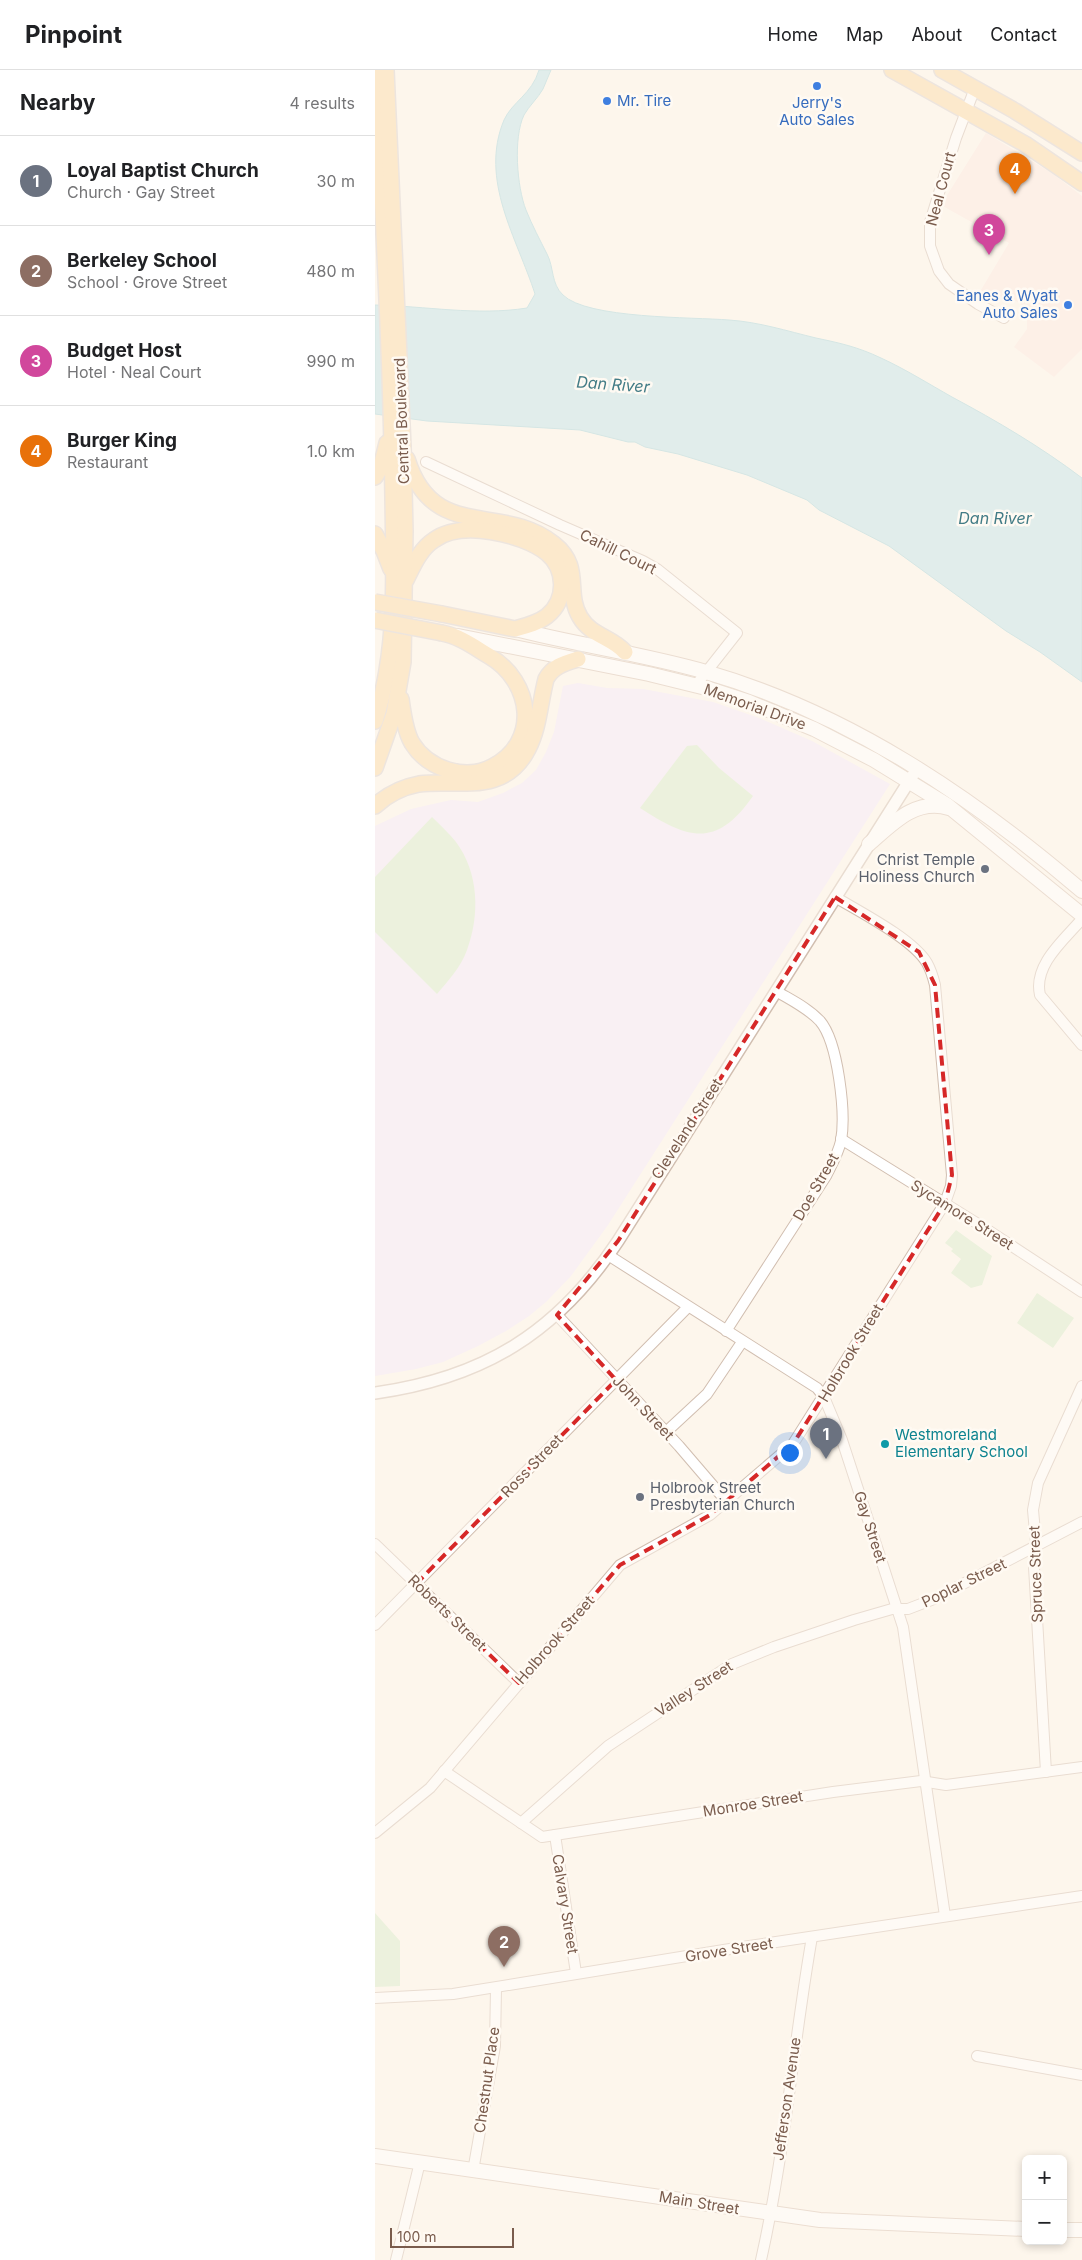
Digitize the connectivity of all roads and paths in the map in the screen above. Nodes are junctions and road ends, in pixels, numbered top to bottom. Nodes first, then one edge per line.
1 (376, 70) edge
2 (387, 70) edge
3 (398, 70) edge
4 (892, 70) edge
5 (942, 70) edge
6 (975, 88) junction
7 (380, 98) edge
8 (966, 112) junction
9 (1082, 153) edge
10 (1082, 183) edge
11 (390, 282) junction
12 (1004, 318) dead end
13 (391, 419) junction
14 (403, 446) junction
15 (426, 462) dead end
16 (375, 477) edge
17 (375, 534) edge
18 (399, 582) junction
19 (375, 602) edge
20 (375, 620) edge
21 (515, 629) junction
22 (447, 634) junction
23 (625, 652) junction
24 (578, 659) junction
25 (707, 672) junction
26 (386, 676) junction
27 (400, 685) junction
28 (696, 685) junction
29 (375, 696) edge
30 (375, 721) edge
31 (375, 768) edge
32 (918, 768) junction
33 (909, 781) junction
34 (375, 806) edge
35 (954, 810) junction
36 (869, 844) junction
37 (1082, 891) edge
38 (835, 897) junction
39 (1082, 915) edge
40 (1082, 919) edge
41 (776, 991) junction
42 (1082, 1045) edge
43 (841, 1139) junction
44 (945, 1204) junction
45 (608, 1256) junction
46 (1082, 1292) edge
47 (689, 1307) junction
48 (557, 1315) junction
49 (726, 1331) junction
50 (742, 1342) junction
51 (617, 1380) junction
52 (1082, 1386) edge
53 (375, 1393) edge
54 (824, 1397) junction
55 (665, 1432) junction
56 (727, 1502) junction
57 (1082, 1522) edge
58 (375, 1544) edge
59 (1036, 1548) junction
60 (416, 1584) junction
61 (898, 1609) junction
62 (375, 1626) edge
63 (519, 1683) junction
64 (1082, 1767) edge
65 (444, 1771) junction
66 (1046, 1772) junction
67 (926, 1781) junction
68 (521, 1823) junction
69 (375, 1833) edge
70 (555, 1835) junction
71 (1082, 1896) edge
72 (945, 1916) junction
73 (811, 1937) junction
74 (576, 1973) junction
75 (496, 1988) junction
76 (375, 1998) edge
77 (977, 2056) dead end
78 (1082, 2075) edge
79 (375, 2156) edge
80 (420, 2162) junction
81 (473, 2171) junction
82 (771, 2215) junction
83 (1022, 2229) edge
84 (1067, 2230) edge
85 (1082, 2230) edge
86 (396, 2260) edge
87 (761, 2260) edge

1 - 7 main road, Central Boulevard
2 - 7 main road, Central Boulevard
3 - 7 main road
4 - 8 main road
5 - 6 main road
6 - 8 street, Neal Court
6 - 9 main road
7 - 11 main road, Central Boulevard
8 - 10 main road
8 - 12 street, Neal Court
11 - 13 main road, Central Boulevard
11 - 14 main road, Central Boulevard
13 - 16 main road
13 - 18 main road, Central Boulevard
14 - 18 main road, Central Boulevard
14 - 23 main road
15 - 25 street, Cahill Court
17 - 18 main road
18 - 21 main road
18 - 26 main road, Central Boulevard
18 - 27 main road, Central Boulevard
19 - 21 main road, Memorial Drive, bridge
20 - 22 main road, Memorial Drive, bridge
21 - 23 main road, Memorial Drive
22 - 24 main road, Memorial Drive
22 - 27 main road
23 - 25 main road, Memorial Drive
24 - 28 main road, Memorial Drive
24 - 34 main road
25 - 28 street, Cahill Court
25 - 32 main road, Memorial Drive
26 - 29 main road
26 - 30 main road, Central Boulevard
27 - 31 main road, Central Boulevard
28 - 33 main road, Memorial Drive
32 - 33 street, Cleveland Street
32 - 37 main road, Memorial Drive
33 - 35 main road, Memorial Drive
33 - 36 street, Cleveland Street
35 - 36 main road
35 - 39 main road, Memorial Drive
36 - 38 street, Cleveland Street
38 - 41 street, Cleveland Street
38 - 44 street, Holbrook Street
40 - 42 street
41 - 43 street, Doe Street
41 - 45 street, Cleveland Street
43 - 44 street, Sycamore Street
43 - 49 street, Doe Street
44 - 46 street, Sycamore Street
44 - 54 street, Holbrook Street
45 - 47 street, Gay Street
45 - 48 street, Cleveland Street
47 - 49 street, Gay Street
47 - 51 street, Ross Street
48 - 51 street, John Street
48 - 53 street, Cleveland Street
49 - 50 street, Gay Street
50 - 54 street, Gay Street
50 - 55 street
51 - 55 street, John Street
51 - 60 street, Ross Street
52 - 59 street, Spruce Street
54 - 56 street, Holbrook Street
54 - 61 street, Gay Street
55 - 56 street, John Street
56 - 63 street, Holbrook Street
57 - 59 street, Poplar Street
58 - 60 street, Roberts Street
59 - 61 street, Poplar Street
59 - 66 street, Spruce Street
60 - 62 street, Ross Street
60 - 63 street, Roberts Street
61 - 67 street, Gay Street
61 - 68 street, Valley Street
63 - 65 street, Holbrook Street
64 - 66 street, Monroe Street
65 - 68 street, Monroe Street
65 - 69 street, Holbrook Street
66 - 67 street, Monroe Street
67 - 70 street, Monroe Street
67 - 72 street, Gay Street
68 - 70 street, Monroe Street
70 - 74 street, Calvary Street
71 - 72 street, Grove Street
72 - 73 street, Grove Street
73 - 74 street, Grove Street
73 - 82 street, Jefferson Avenue
74 - 75 street, Grove Street
75 - 76 street, Grove Street
75 - 81 street, Chestnut Place
77 - 78 street
79 - 80 main road, Main Street
80 - 81 main road, Main Street
80 - 86 street
81 - 82 main road, Main Street
82 - 83 main road, Main Street
82 - 87 street, Jefferson Avenue
84 - 85 main road

